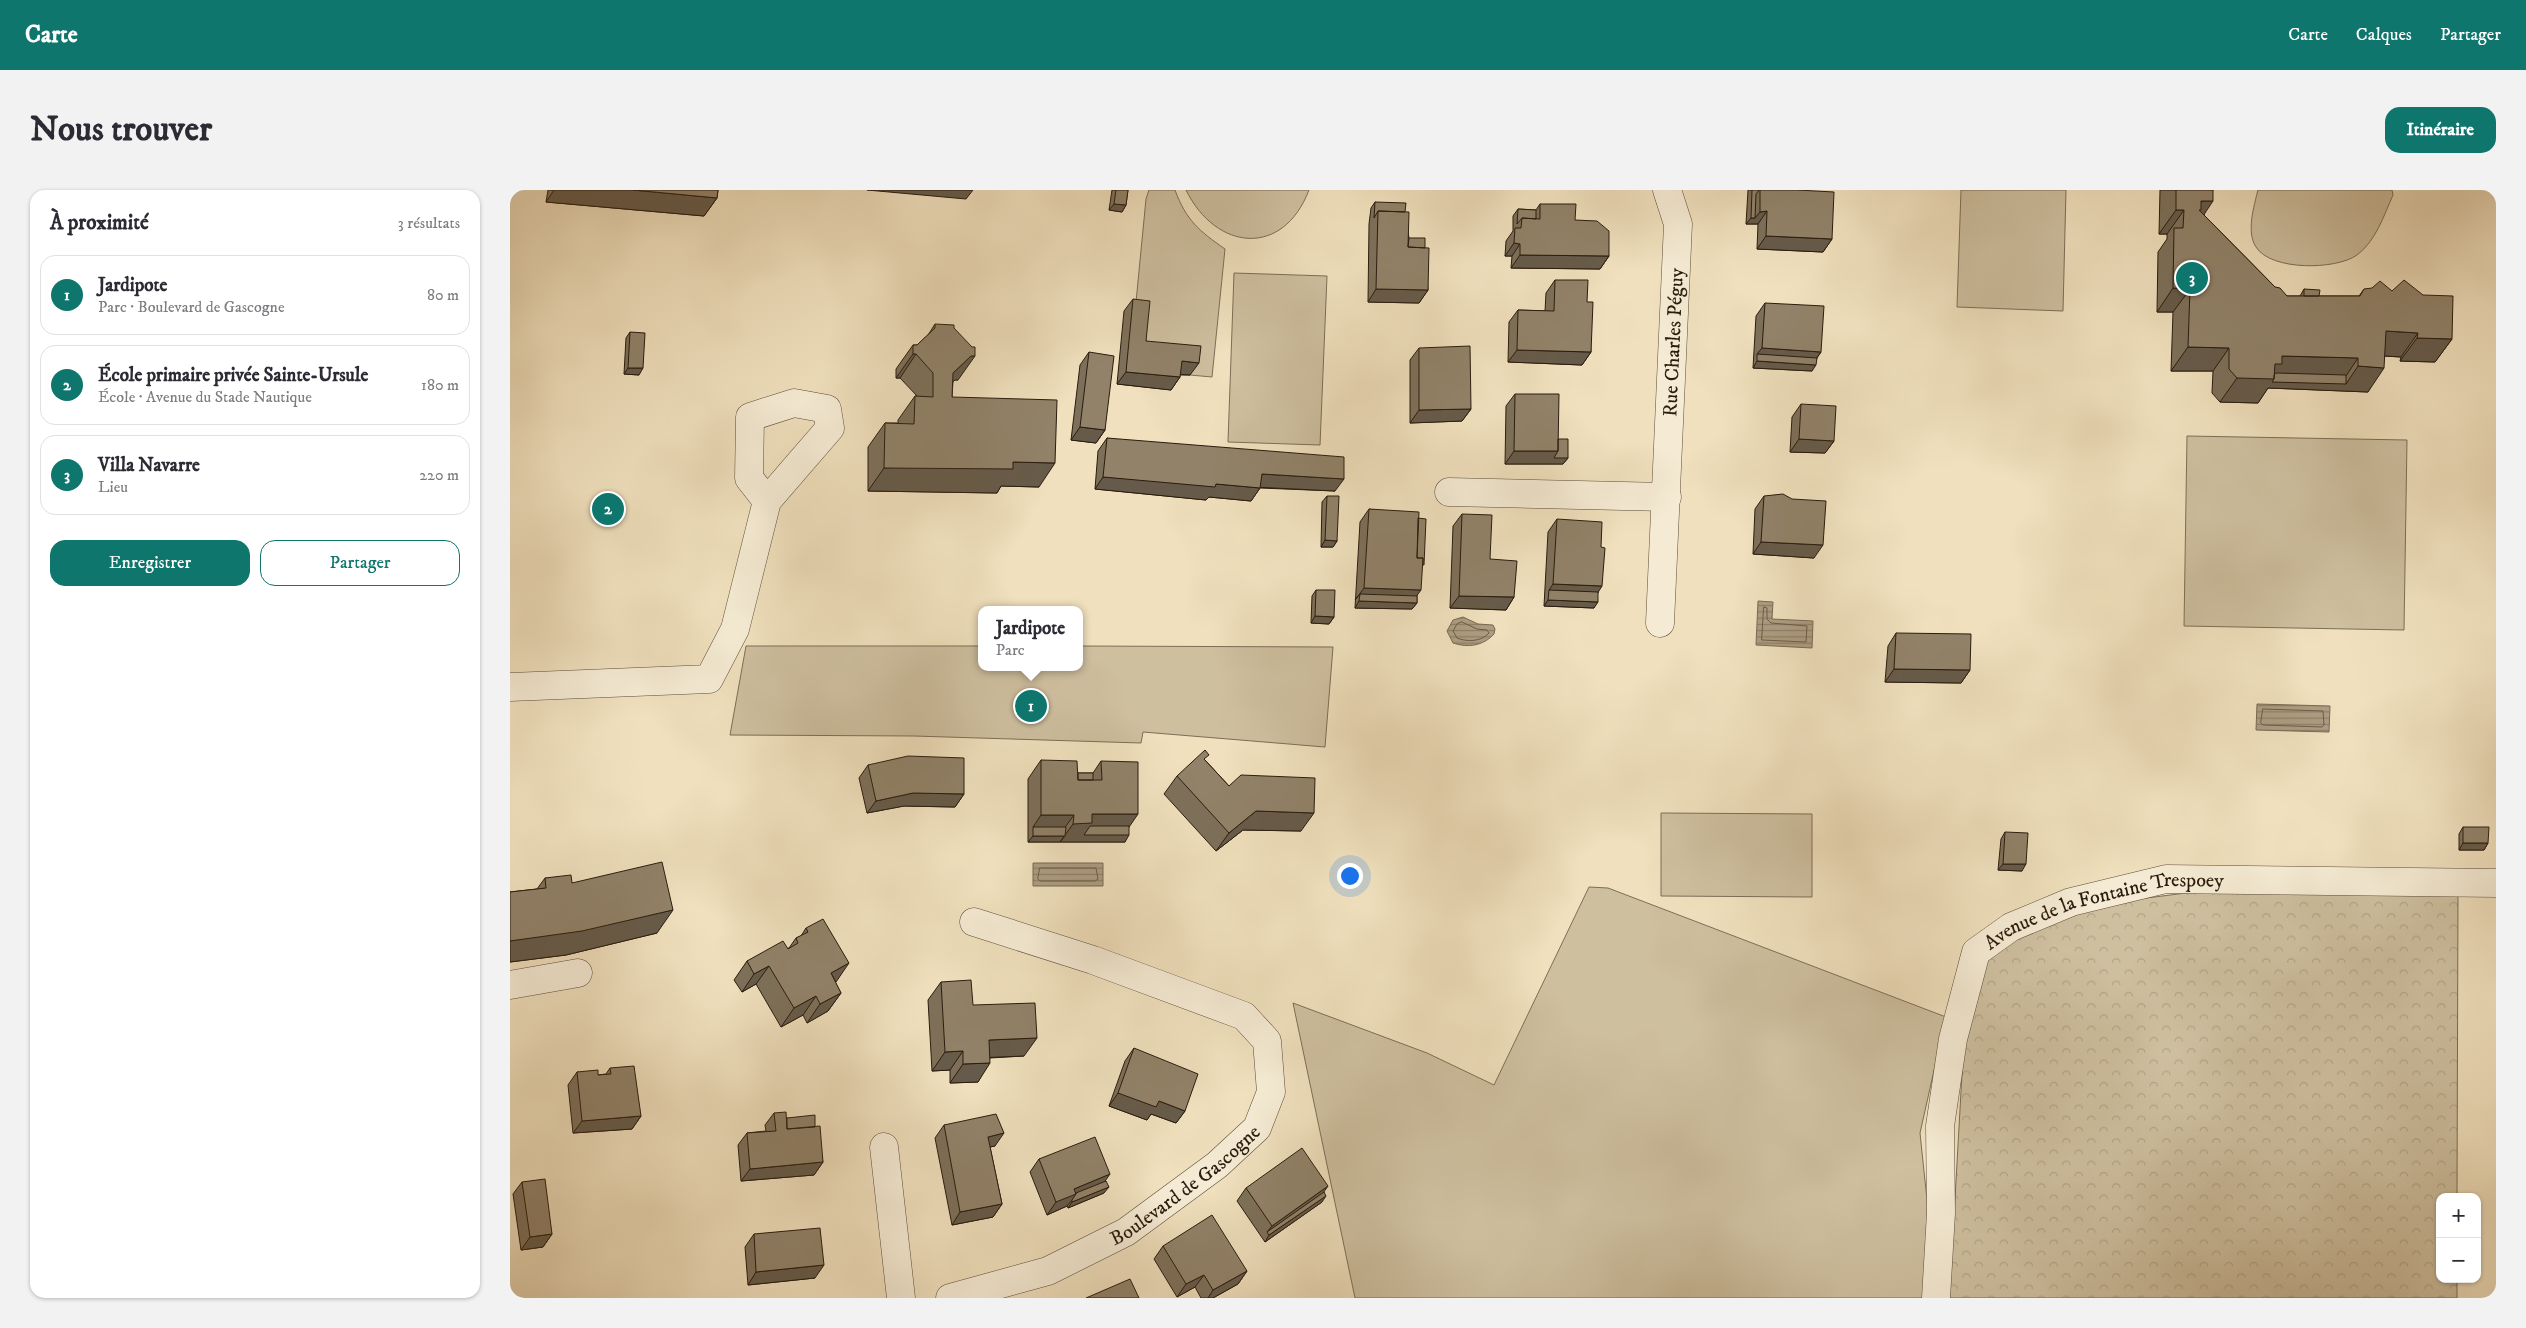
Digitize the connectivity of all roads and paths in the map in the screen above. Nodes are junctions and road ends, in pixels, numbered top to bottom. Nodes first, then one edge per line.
1 (1666, 190) edge
2 (1450, 492) dead end
3 (1667, 497) junction
4 (767, 501) dead end
5 (1660, 623) dead end
6 (510, 688) edge
7 (2496, 883) edge
8 (974, 922) dead end
9 (578, 972) dead end
10 (510, 985) edge
11 (884, 1147) dead end
12 (901, 1298) edge
13 (950, 1298) edge
14 (1936, 1298) edge

1 - 3 street, Rue Charles Péguy
2 - 3 street
3 - 5 street, Rue Charles Péguy
4 - 6 street
7 - 14 street, Avenue de la Fontaine Trespoey
8 - 13 street, Boulevard de Gascogne
9 - 10 street
11 - 12 street

